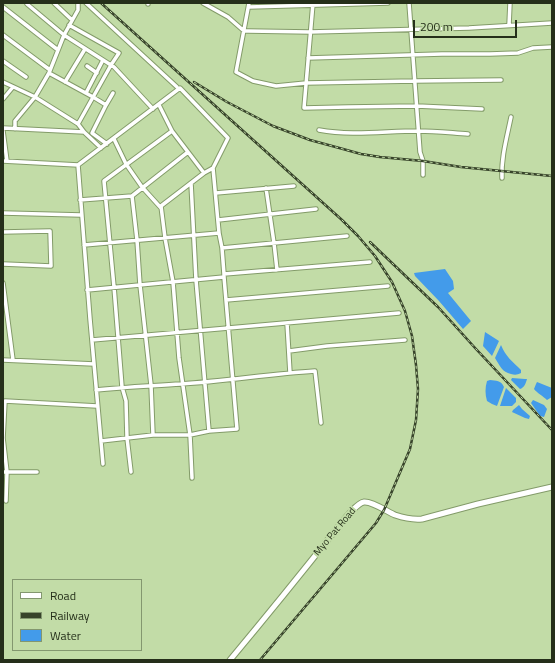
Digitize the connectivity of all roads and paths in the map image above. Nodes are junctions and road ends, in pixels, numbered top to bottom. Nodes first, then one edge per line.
1 (7, 3) edge
2 (54, 3) edge
3 (78, 3) edge
4 (86, 3) edge
5 (203, 3) edge
6 (388, 3) edge
7 (409, 3) edge
8 (510, 3) edge
9 (27, 4) edge
10 (313, 4) edge
11 (249, 5) edge
12 (3, 7) edge
13 (72, 20) junction
14 (552, 23) edge
15 (69, 25) junction
16 (509, 25) junction
17 (411, 30) junction
18 (244, 31) junction
19 (310, 32) junction
20 (3, 35) edge
21 (64, 35) junction
22 (552, 47) edge
23 (85, 49) junction
24 (58, 50) junction
25 (413, 55) junction
26 (308, 58) junction
27 (103, 60) junction
28 (3, 61) edge
29 (111, 65) junction
30 (87, 66) dead end
31 (50, 71) junction
32 (97, 72) junction
33 (26, 77) dead end
34 (501, 80) dead end
35 (415, 81) junction
36 (3, 82) edge
37 (65, 82) junction
38 (306, 83) junction
39 (13, 87) junction
40 (177, 87) dead end
41 (86, 93) junction
42 (113, 93) dead end
43 (35, 97) junction
44 (93, 97) junction
45 (3, 99) edge
46 (106, 105) junction
47 (159, 105) junction
48 (417, 106) junction
49 (153, 109) junction
50 (482, 109) dead end
51 (511, 117) dead end
52 (78, 124) junction
53 (15, 129) junction
54 (3, 130) edge
55 (172, 130) junction
56 (319, 130) dead end
57 (419, 131) junction
58 (84, 132) junction
59 (468, 134) dead end
60 (114, 138) junction
61 (107, 144) junction
62 (101, 148) junction
63 (188, 152) junction
64 (5, 161) edge
65 (126, 164) junction
66 (78, 165) junction
67 (213, 168) junction
68 (204, 173) junction
69 (423, 175) dead end
70 (502, 178) dead end
71 (191, 183) junction
72 (294, 186) dead end
73 (142, 187) junction
74 (266, 188) junction
75 (216, 193) junction
76 (132, 196) junction
77 (105, 198) junction
78 (80, 200) junction
79 (161, 209) junction
80 (316, 209) dead end
81 (3, 213) edge
82 (81, 214) junction
83 (270, 214) junction
84 (218, 220) junction
85 (3, 232) edge
86 (219, 233) junction
87 (193, 235) junction
88 (347, 236) dead end
89 (165, 238) junction
90 (137, 240) junction
91 (110, 243) junction
92 (274, 243) junction
93 (84, 245) junction
94 (222, 248) junction
95 (370, 262) dead end
96 (3, 264) edge
97 (277, 270) junction
98 (224, 276) junction
99 (196, 280) junction
100 (173, 282) junction
101 (3, 283) edge
102 (140, 285) junction
103 (388, 286) dead end
104 (114, 287) junction
105 (87, 290) junction
106 (4, 296) edge
107 (226, 300) junction
108 (399, 313) dead end
109 (286, 323) junction
110 (229, 328) junction
111 (200, 330) junction
112 (177, 332) junction
113 (145, 335) junction
114 (118, 337) junction
115 (92, 340) junction
116 (405, 340) dead end
117 (289, 351) junction
118 (3, 360) edge
119 (13, 360) junction
120 (94, 364) junction
121 (290, 373) junction
122 (233, 379) junction
123 (205, 381) junction
124 (182, 384) junction
125 (151, 385) junction
126 (122, 387) junction
127 (96, 390) junction
128 (4, 401) edge
129 (97, 406) junction
130 (321, 423) dead end
131 (209, 431) junction
132 (153, 435) junction
133 (190, 435) junction
134 (3, 438) edge
135 (127, 438) junction
136 (101, 441) junction
137 (103, 464) dead end
138 (5, 472) edge
139 (37, 472) dead end
140 (131, 472) dead end
141 (192, 478) dead end
142 (552, 487) edge
143 (6, 501) dead end
144 (230, 660) edge

1 - 12 street
2 - 13 street
3 - 13 street
4 - 40 street
5 - 18 street
6 - 10 street
7 - 17 street
8 - 16 street
9 - 21 street
10 - 11 street
10 - 19 street
11 - 18 street
12 - 24 street
13 - 15 street
14 - 16 street
15 - 21 street
15 - 29 street
16 - 17 street
17 - 19 street
17 - 25 street
18 - 19 street
18 - 38 street
19 - 26 street
20 - 31 street
21 - 23 street
21 - 24 street
22 - 25 street
23 - 27 street
23 - 37 street
24 - 31 street
25 - 26 street
25 - 35 street
26 - 38 street
27 - 29 street
27 - 32 street
28 - 33 street
29 - 44 street
29 - 49 street
30 - 32 street
31 - 37 street
31 - 43 street
32 - 41 street
34 - 35 street
35 - 38 street
35 - 48 street
36 - 39 street
37 - 41 street
38 - 48 street
39 - 43 street
39 - 45 street
41 - 44 street
42 - 46 street
43 - 52 street
43 - 53 street
44 - 46 street
44 - 52 street
46 - 61 street
47 - 49 street
47 - 55 street
47 - 67 street
48 - 50 street
48 - 57 street
49 - 60 street
51 - 70 street
52 - 58 street
53 - 54 street
53 - 58 street
54 - 64 street
55 - 63 street
55 - 65 street
56 - 57 street
57 - 59 street
57 - 69 street
58 - 62 street
60 - 61 street
60 - 65 street
61 - 62 street
62 - 66 street
63 - 68 street
63 - 73 street
64 - 66 street
65 - 73 street
65 - 77 street
66 - 78 street
67 - 68 street
67 - 75 street
68 - 71 street
71 - 79 street
71 - 87 street
72 - 74 street
73 - 76 street
73 - 79 street
74 - 75 street
74 - 83 street
75 - 84 street
76 - 77 street
76 - 90 street
77 - 78 street
77 - 91 street
78 - 82 street
79 - 89 street
80 - 83 street
81 - 82 street
82 - 93 street
83 - 84 street
83 - 92 street
84 - 86 street
85 - 96 street
86 - 87 street
86 - 94 street
87 - 89 street
87 - 99 street
88 - 92 street
89 - 90 street
89 - 100 street
90 - 91 street
90 - 102 street
91 - 93 street
91 - 104 street
92 - 94 street
92 - 97 street
93 - 105 street
94 - 98 street
95 - 97 street
97 - 98 street
98 - 99 street
98 - 107 street
99 - 100 street
99 - 111 street
100 - 102 street
100 - 112 street
101 - 106 street
102 - 104 street
102 - 113 street
103 - 107 street
104 - 105 street
104 - 114 street
105 - 115 street
106 - 119 street
107 - 110 street
108 - 109 street
109 - 110 street
109 - 117 street
110 - 111 street
110 - 122 street
111 - 112 street
111 - 123 street
112 - 113 street
112 - 124 street
113 - 114 street
113 - 125 street
114 - 115 street
114 - 126 street
115 - 120 street
116 - 117 street
117 - 121 street
118 - 119 street
119 - 120 street
120 - 127 street
121 - 122 street
121 - 130 street
122 - 123 street
122 - 131 street
123 - 124 street
123 - 131 street
124 - 125 street
124 - 133 street
125 - 126 street
125 - 132 street
126 - 127 street
126 - 135 street
127 - 129 street
128 - 129 street
128 - 134 street
129 - 136 street
131 - 133 street
132 - 133 street
132 - 135 street
133 - 141 street
134 - 138 street
135 - 136 street
135 - 140 street
136 - 137 street
138 - 139 street
138 - 143 street
142 - 144 main road, Myo Pat Road

